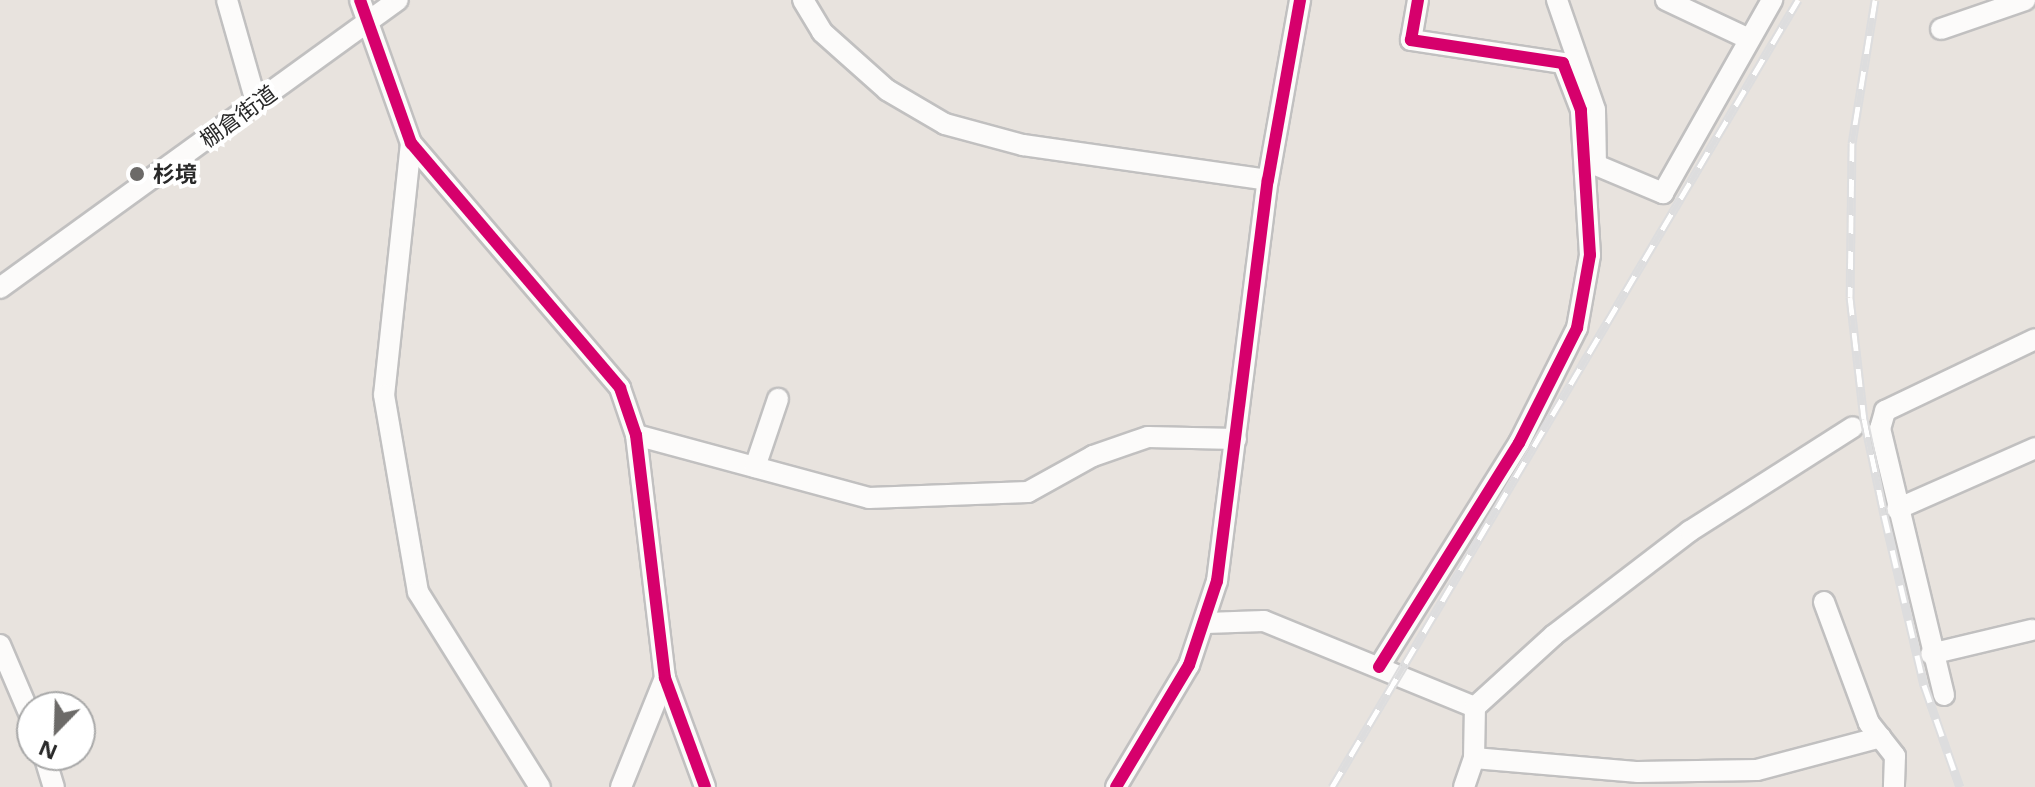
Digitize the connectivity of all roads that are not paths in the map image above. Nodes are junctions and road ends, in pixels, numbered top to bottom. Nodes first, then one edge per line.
1 (227, 0) edge
2 (360, 0) edge
3 (398, 0) edge
4 (803, 0) edge
5 (1300, 0) edge
6 (1418, 0) edge
7 (1557, 0) edge
8 (1666, 0) edge
9 (1772, 0) edge
10 (2025, 0) edge
11 (367, 24) junction
12 (1941, 29) dead end
13 (1749, 39) junction
14 (256, 102) junction
15 (411, 143) junction
16 (1268, 180) junction
17 (0, 288) edge
18 (2035, 339) edge
19 (778, 399) dead end
20 (1853, 427) dead end
21 (636, 435) junction
22 (1236, 439) junction
23 (2035, 448) edge
24 (755, 467) junction
25 (1897, 509) junction
26 (1824, 602) dead end
27 (1206, 623) junction
28 (2032, 630) dead end
29 (0, 645) edge
30 (1931, 654) junction
31 (1379, 667) junction
32 (665, 678) junction
33 (20, 691) edge
34 (1944, 695) dead end
35 (1475, 707) junction
36 (1881, 737) junction
37 (1474, 758) junction
38 (1757, 779) edge
39 (540, 787) edge
40 (621, 787) edge
41 (705, 787) edge
42 (1116, 787) edge
43 (1464, 787) edge
44 (1894, 787) edge

1 - 14 street
2 - 11 street
3 - 11 street, 棚倉街道
4 - 16 street
5 - 16 street
6 - 31 street
7 - 13 street
8 - 13 street
9 - 13 street
10 - 12 street
11 - 14 street, 棚倉街道
11 - 15 street
14 - 17 street, 棚倉街道
15 - 21 street
15 - 39 street
16 - 22 street
18 - 25 street
19 - 24 street
20 - 35 street
21 - 24 street
21 - 32 street
22 - 24 street
22 - 27 street
23 - 25 street
25 - 30 street
26 - 36 street
27 - 31 street
27 - 42 street
28 - 30 street
29 - 33 street
30 - 34 street
31 - 35 street
32 - 40 street
32 - 41 street
35 - 37 street
36 - 38 street
36 - 44 street
37 - 38 street
37 - 43 street

